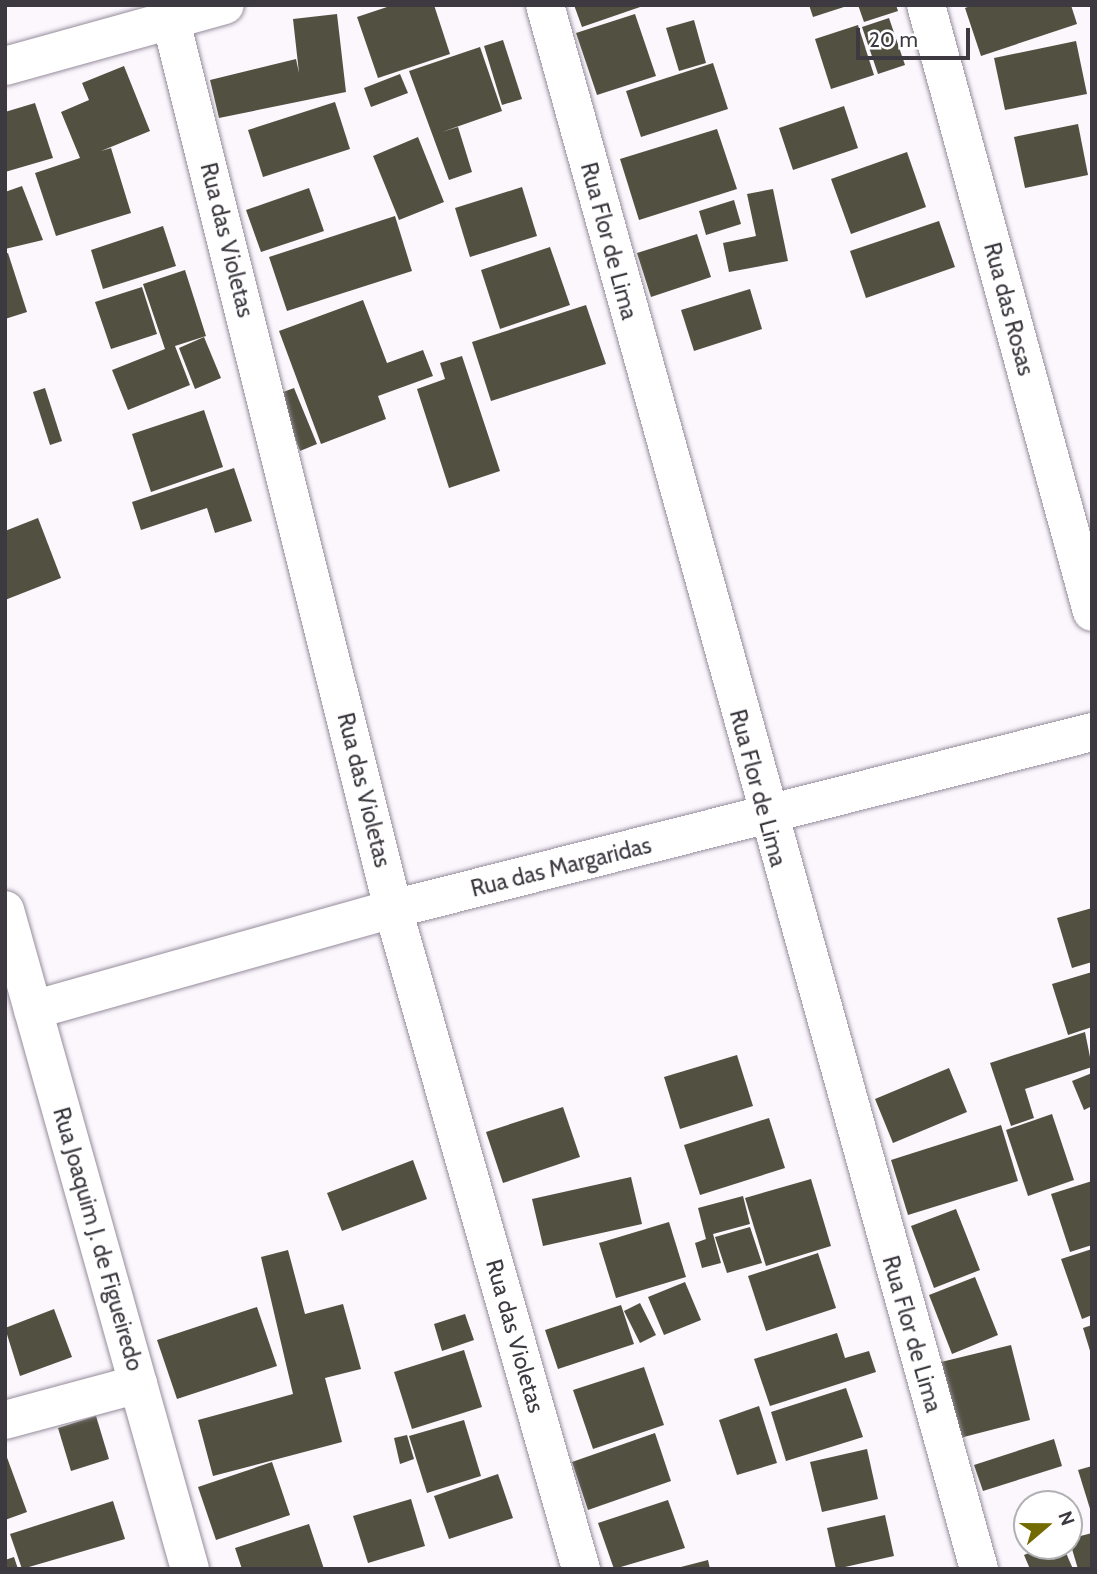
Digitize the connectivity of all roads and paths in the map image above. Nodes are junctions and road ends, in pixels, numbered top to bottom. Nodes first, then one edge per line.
1 (225, 5) edge
2 (545, 5) edge
3 (926, 5) edge
4 (169, 12) edge
5 (5, 66) edge
6 (1092, 612) edge
7 (1092, 732) edge
8 (766, 816) junction
9 (393, 908) junction
10 (5, 910) edge
11 (33, 1010) junction
12 (138, 1384) junction
13 (5, 1420) edge
14 (190, 1569) edge
15 (581, 1569) edge
16 (979, 1569) edge

1 - 4 street
2 - 8 street, Rua Flor de Lima
3 - 6 street, Rua das Rosas
4 - 5 street
4 - 9 street, Rua das Violetas
7 - 8 street, Rua das Margaridas
8 - 9 street, Rua das Margaridas
8 - 16 street, Rua Flor de Lima
9 - 11 street, Rua das Margaridas
9 - 15 street, Rua das Violetas
10 - 11 street, Rua Joaquim J. de Figueiredo
11 - 12 street, Rua Joaquim J. de Figueiredo
12 - 13 street
12 - 14 street, Rua Joaquim J. de Figueiredo

